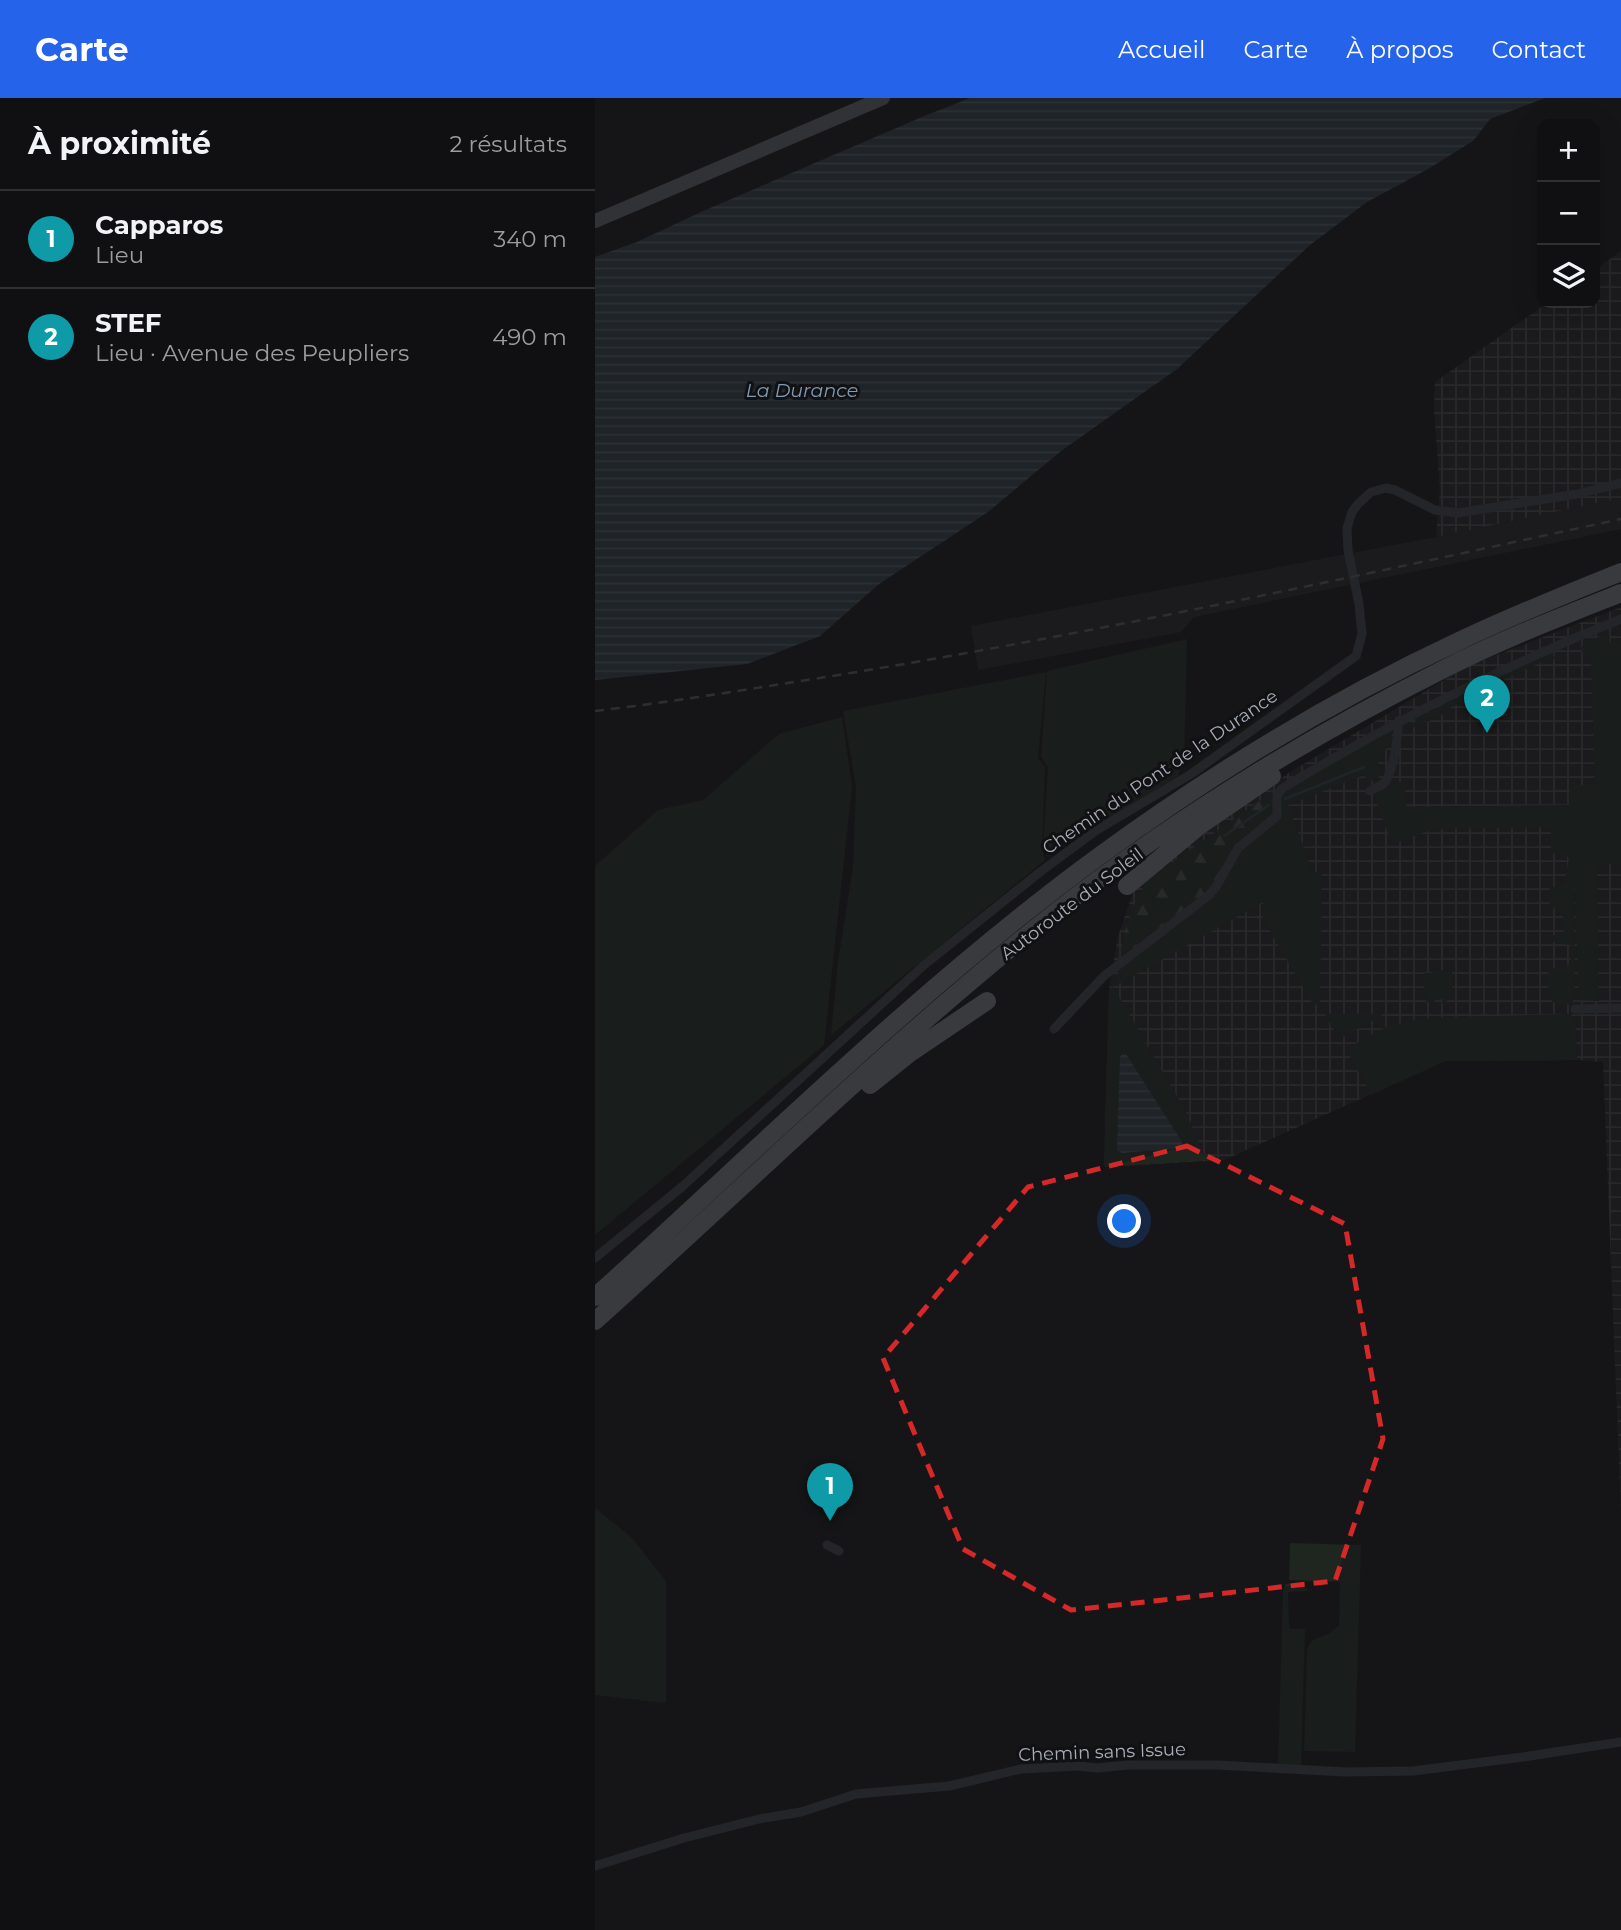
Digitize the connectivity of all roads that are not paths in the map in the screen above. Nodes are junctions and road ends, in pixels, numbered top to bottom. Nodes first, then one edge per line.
1 (883, 98) edge
2 (595, 221) edge
3 (1621, 483) edge
4 (1621, 572) edge
5 (1621, 593) edge
6 (1621, 619) edge
7 (1442, 670) junction
8 (1399, 720) junction
9 (1370, 790) dead end
10 (1127, 886) dead end
11 (987, 1001) dead end
12 (1621, 1008) edge
13 (1575, 1009) dead end
14 (1054, 1029) dead end
15 (773, 1159) junction
16 (595, 1258) edge
17 (625, 1270) junction
18 (595, 1289) edge
19 (595, 1297) edge
20 (595, 1321) edge
21 (827, 1545) dead end
22 (839, 1551) dead end
23 (1621, 1742) edge
24 (595, 1866) edge

1 - 2 main road
3 - 16 street, Chemin du Pont de la Durance
4 - 17 highway, Autoroute du Soleil
5 - 7 highway, Autoroute du Soleil
6 - 8 street
7 - 10 highway
7 - 15 highway, Autoroute du Soleil
8 - 9 street
8 - 14 street
11 - 15 highway
12 - 13 street
15 - 20 highway, Autoroute du Soleil
17 - 18 highway
17 - 19 highway, Autoroute du Soleil
21 - 22 street
23 - 24 street, Chemin sans Issue

